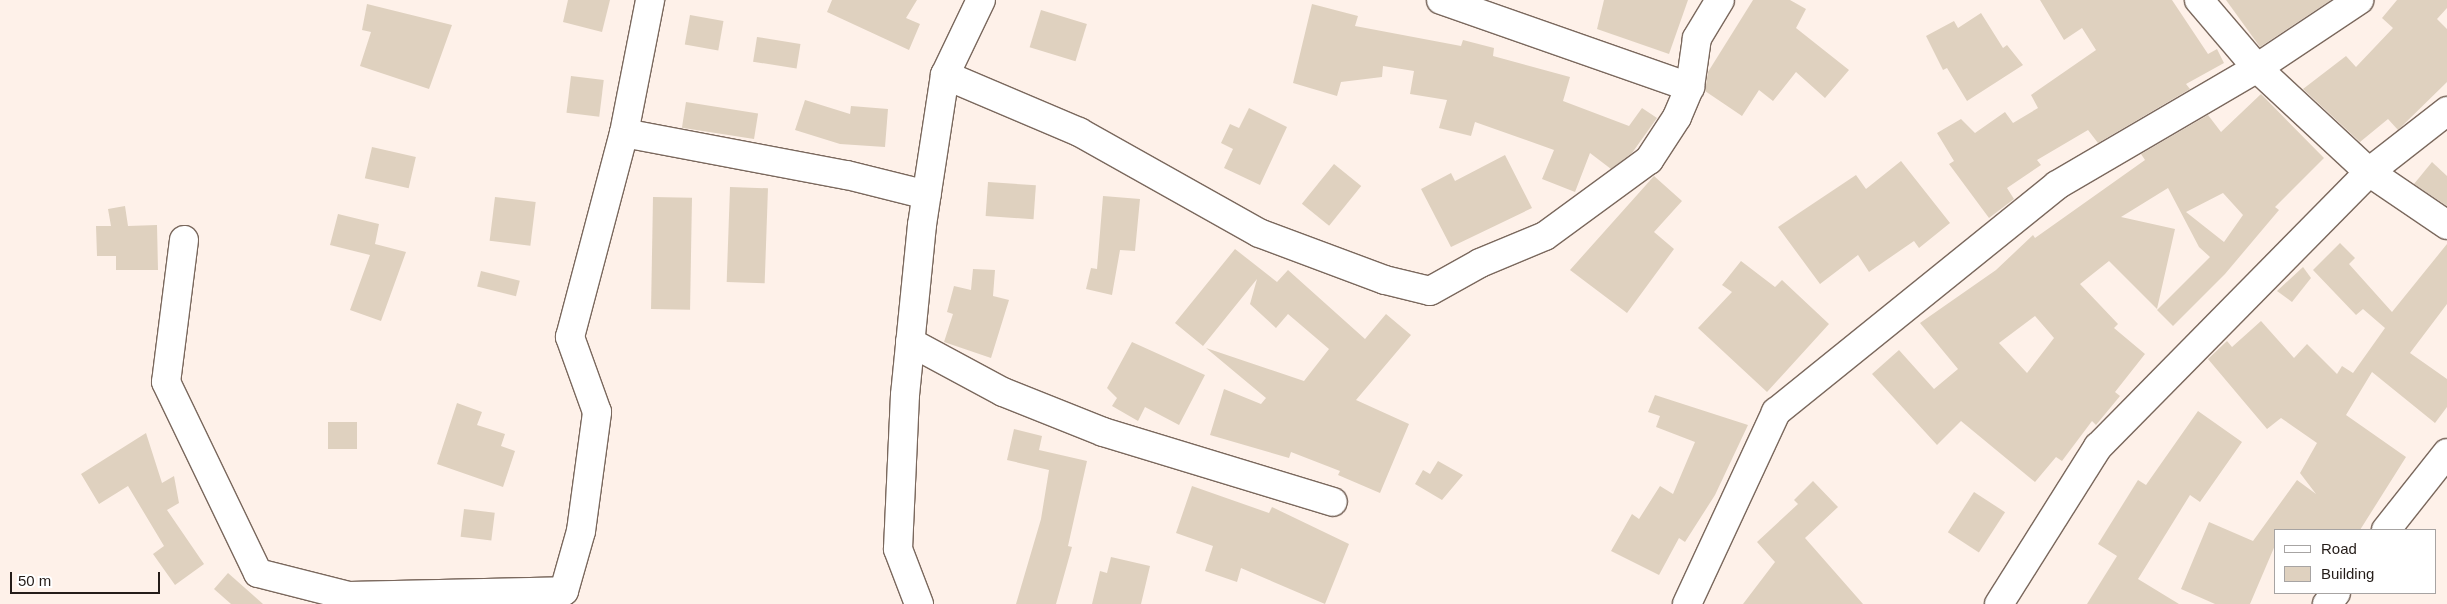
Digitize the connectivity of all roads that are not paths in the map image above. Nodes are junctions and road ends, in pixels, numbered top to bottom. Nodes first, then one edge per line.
1 (650, 0) edge
2 (981, 0) edge
3 (1442, 0) edge
4 (1720, 0) edge
5 (2199, 0) edge
6 (2360, 0) edge
7 (2257, 68) junction
8 (945, 75) junction
9 (1690, 87) junction
10 (2447, 111) edge
11 (624, 133) junction
12 (2369, 172) junction
13 (927, 195) junction
14 (2447, 225) edge
15 (184, 240) dead end
16 (910, 342) junction
17 (2447, 453) edge
18 (1333, 502) dead end
19 (2387, 529) edge
20 (2335, 594) edge
21 (919, 604) edge
22 (1688, 604) edge
23 (1999, 604) edge
24 (2327, 604) edge

1 - 11 street
2 - 8 street
3 - 9 street
4 - 9 street
5 - 7 street
6 - 7 street
7 - 12 street
7 - 22 street
8 - 9 street
8 - 13 street
10 - 12 street
11 - 13 street
11 - 15 street
12 - 14 street
12 - 23 street
13 - 16 street
16 - 18 street
16 - 21 street
17 - 19 street
20 - 24 street

